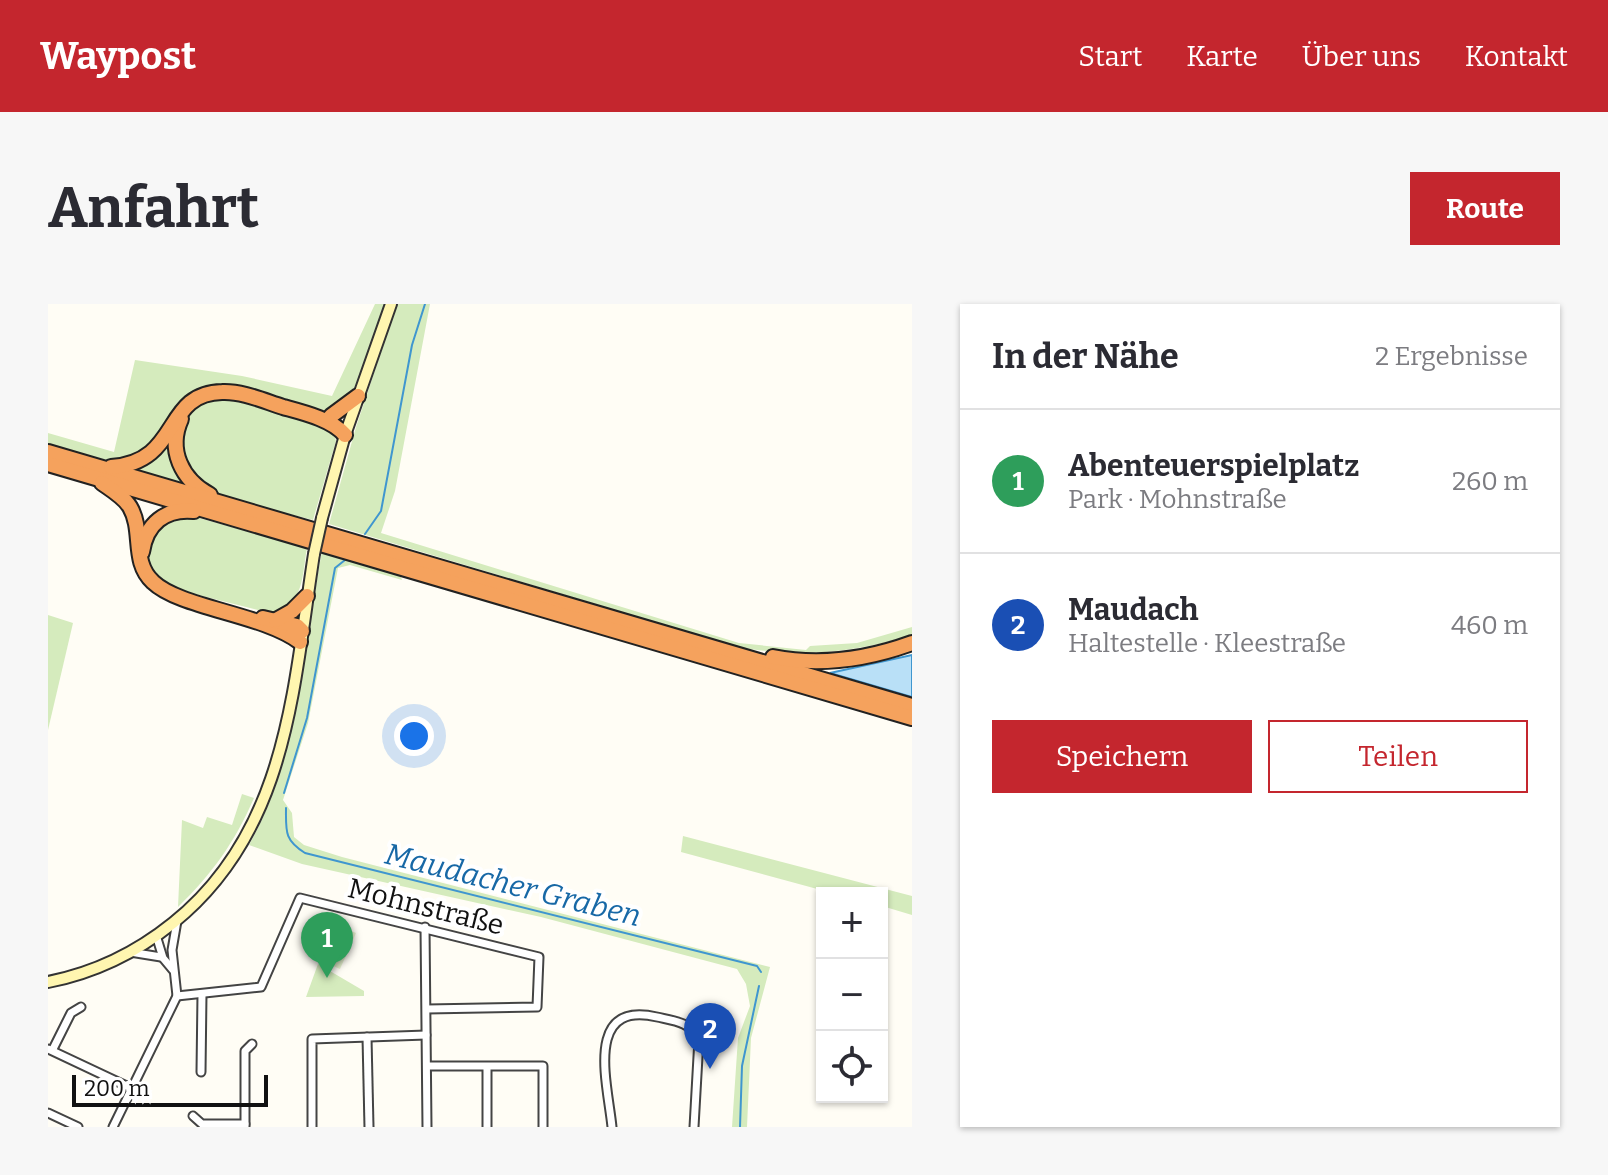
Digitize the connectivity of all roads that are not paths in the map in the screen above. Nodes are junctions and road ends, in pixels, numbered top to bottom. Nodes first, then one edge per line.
1 (391, 304) edge
2 (358, 396) junction
3 (187, 406) junction
4 (304, 413) junction
5 (331, 416) junction
6 (344, 431) junction
7 (48, 452) edge
8 (48, 464) edge
9 (99, 473) junction
10 (226, 510) junction
11 (140, 560) junction
12 (307, 596) junction
13 (247, 616) junction
14 (276, 620) junction
15 (298, 637) junction
16 (912, 643) edge
17 (706, 645) junction
18 (912, 706) edge
19 (912, 718) edge
20 (177, 919) junction
21 (425, 927) junction
22 (156, 935) junction
23 (172, 950) junction
24 (130, 952) junction
25 (163, 958) junction
26 (173, 970) junction
27 (48, 982) edge
28 (202, 994) junction
29 (177, 996) junction
30 (81, 1007) dead end
31 (427, 1009) junction
32 (426, 1035) junction
33 (367, 1037) junction
34 (252, 1044) dead end
35 (50, 1049) edge
36 (427, 1066) junction
37 (487, 1067) junction
38 (201, 1072) dead end
39 (133, 1089) junction
40 (48, 1113) edge
41 (193, 1116) dead end
42 (245, 1125) edge
43 (78, 1127) edge
44 (113, 1127) edge
45 (312, 1127) edge
46 (369, 1127) edge
47 (427, 1127) edge
48 (487, 1127) edge
49 (543, 1127) edge
50 (612, 1127) edge
51 (694, 1127) edge

1 - 2 street
2 - 5 highway
2 - 6 street
3 - 4 highway
3 - 9 highway
3 - 10 highway
4 - 5 highway
4 - 6 highway
5 - 6 highway
6 - 12 street, bridge
7 - 9 highway
8 - 9 highway
9 - 10 highway
9 - 11 highway
10 - 11 highway
10 - 17 highway
10 - 19 highway
11 - 13 highway
12 - 14 highway
12 - 15 street
13 - 14 highway
13 - 15 highway
14 - 15 highway
15 - 20 street
16 - 17 highway
17 - 18 highway
20 - 22 street
20 - 23 street
21 - 28 street, Mohnstraße
21 - 31 street
21 - 31 street, Mohnstraße
22 - 23 street
22 - 24 street
22 - 25 street
23 - 26 street
24 - 25 street
24 - 27 street
25 - 26 street
26 - 29 street
28 - 29 street, Mohnstraße
28 - 38 street
29 - 39 street
30 - 35 street
31 - 32 street
32 - 33 street
32 - 36 street
33 - 45 street
33 - 46 street
34 - 42 street
35 - 39 street
36 - 37 street
36 - 47 street
37 - 48 street
37 - 49 street
39 - 44 street
40 - 43 street
41 - 42 street
50 - 51 street

